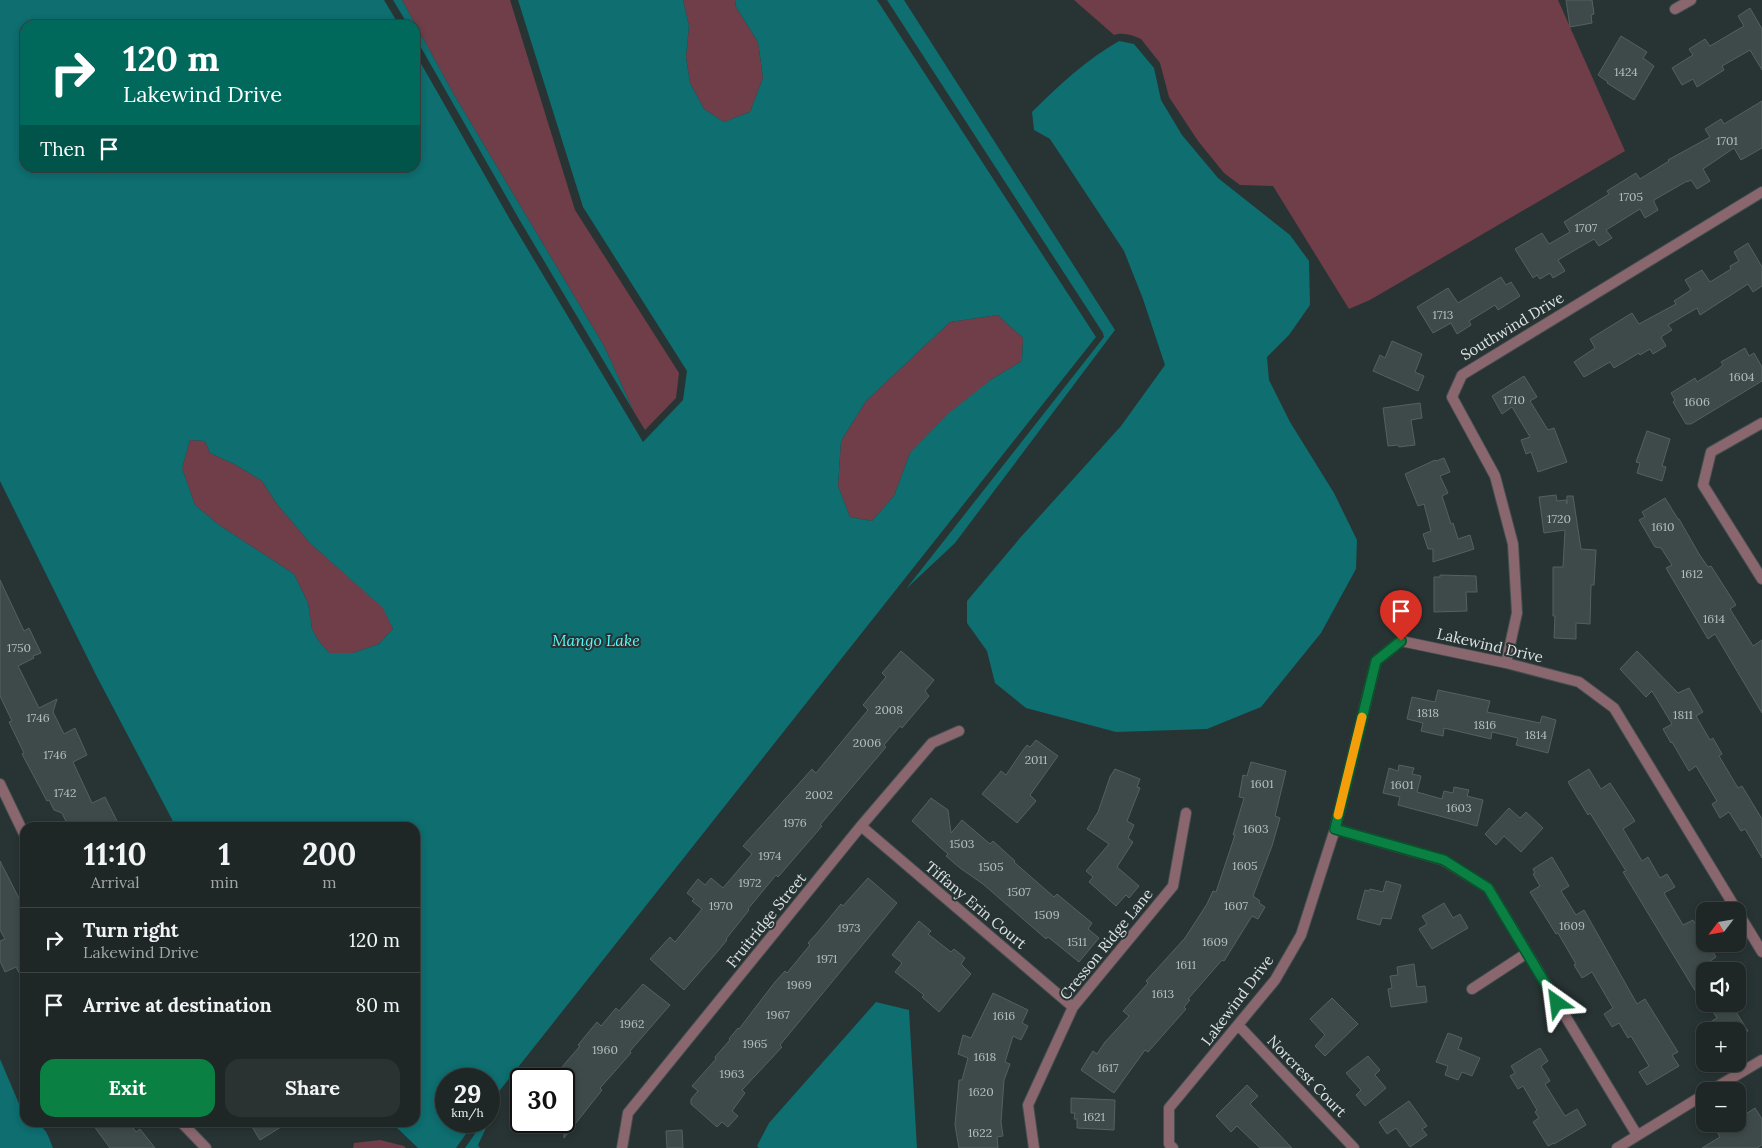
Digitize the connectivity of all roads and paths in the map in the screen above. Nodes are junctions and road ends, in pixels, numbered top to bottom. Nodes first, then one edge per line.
1 (1691, 0) edge
2 (1675, 9) dead end
3 (1761, 194) edge
4 (1762, 423) edge
5 (1762, 579) edge
6 (1506, 663) junction
7 (959, 730) dead end
8 (0, 784) edge
9 (1186, 813) dead end
10 (20, 826) edge
11 (860, 826) junction
12 (1335, 829) junction
13 (1762, 952) edge
14 (1527, 953) junction
15 (1472, 989) dead end
16 (1073, 1007) junction
17 (1239, 1026) junction
18 (1762, 1060) edge
19 (1725, 1082) edge
20 (1696, 1099) edge
21 (186, 1127) edge
22 (1637, 1135) junction
23 (206, 1148) edge
24 (622, 1148) edge
25 (1034, 1148) edge
26 (1173, 1148) edge
27 (1354, 1148) edge
28 (1617, 1148) edge

1 - 2 street
3 - 6 street, Southwind Drive
4 - 5 street
6 - 12 street, Lakewind Drive
6 - 13 street, Lakewind Drive
7 - 11 street, Fruitridge Street
8 - 10 street
9 - 16 street, Cresson Ridge Lane
11 - 16 street, Tiffany Erin Court
11 - 24 street, Fruitridge Street
12 - 14 street
12 - 17 street, Lakewind Drive
14 - 15 street
14 - 22 street
16 - 25 street, Cresson Ridge Lane
17 - 26 street, Lakewind Drive
17 - 27 street, Norcrest Court
18 - 19 street
20 - 22 street
21 - 23 street
22 - 28 street

